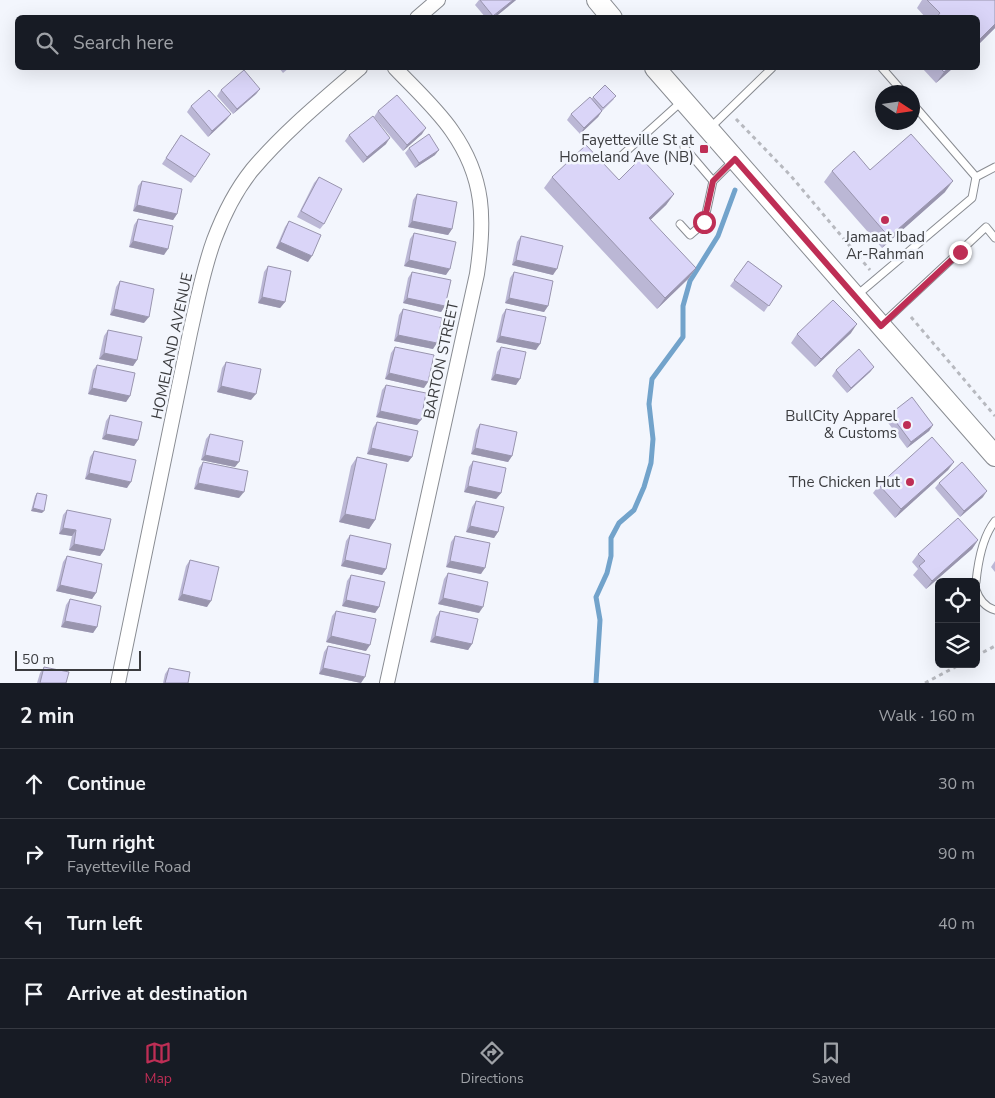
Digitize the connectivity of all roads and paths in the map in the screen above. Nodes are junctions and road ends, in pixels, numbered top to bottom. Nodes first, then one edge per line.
1 (438, 0) edge
2 (597, 0) edge
3 (421, 15) edge
4 (610, 15) edge
5 (358, 70) edge
6 (398, 70) edge
7 (657, 70) edge
8 (770, 70) edge
9 (884, 70) edge
10 (897, 85) edge
11 (684, 100) junction
12 (920, 112) edge
13 (736, 119) dead end
14 (709, 129) junction
15 (684, 147) dead end
16 (620, 157) dead end
17 (735, 159) junction
18 (995, 167) edge
19 (976, 177) junction
20 (713, 181) junction
21 (680, 224) dead end
22 (995, 238) edge
23 (877, 278) junction
24 (855, 296) junction
25 (911, 317) dead end
26 (881, 326) junction
27 (995, 416) edge
28 (995, 456) edge
29 (995, 521) edge
30 (976, 578) edge
31 (980, 598) edge
32 (995, 610) edge
33 (995, 646) edge
34 (980, 654) edge
35 (953, 668) edge
36 (118, 683) edge
37 (387, 683) edge
38 (925, 683) edge

1 - 3 street
2 - 4 main road
5 - 36 street, HOMELAND AVENUE
6 - 37 street, BARTON STREET
7 - 11 main road
8 - 14 lane
9 - 10 lane
11 - 14 main road
11 - 16 lane
12 - 19 lane
13 - 23 path
14 - 17 main road
15 - 20 lane
17 - 20 lane
17 - 24 main road
18 - 19 lane
19 - 23 lane
20 - 21 lane
22 - 26 lane
23 - 24 lane
24 - 26 main road
25 - 27 path
26 - 28 main road
29 - 30 lane
31 - 32 lane
33 - 34 path
35 - 38 path

